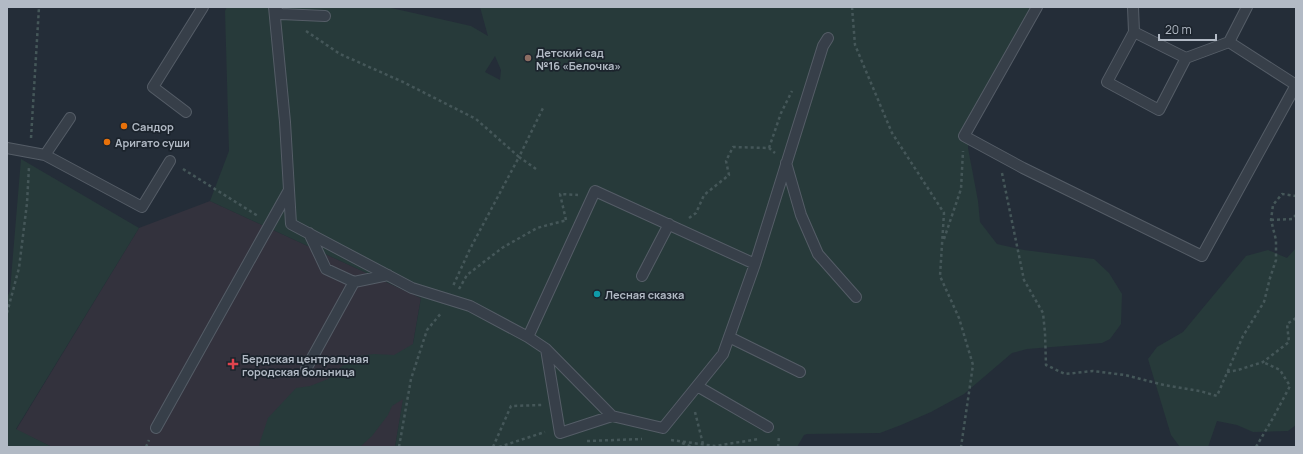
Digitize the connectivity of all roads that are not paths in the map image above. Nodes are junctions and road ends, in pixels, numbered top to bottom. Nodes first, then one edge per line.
1 (203, 7) edge
2 (1037, 7) edge
3 (1133, 7) edge
4 (1247, 7) edge
5 (276, 10) edge
6 (325, 16) dead end
7 (1134, 32) junction
8 (828, 38) dead end
9 (1229, 42) junction
10 (1186, 58) junction
11 (1296, 85) edge
12 (186, 112) dead end
13 (70, 118) dead end
14 (7, 148) edge
15 (45, 154) junction
16 (170, 161) road end
17 (786, 163) junction
18 (289, 189) junction
19 (672, 226) junction
20 (309, 233) junction
21 (755, 264) junction
22 (388, 275) junction
23 (642, 276) dead end
24 (354, 282) junction
25 (856, 298) dead end
26 (528, 337) junction
27 (729, 337) junction
28 (546, 349) junction
29 (306, 369) dead end
30 (800, 372) dead end
31 (697, 386) junction
32 (612, 416) junction
33 (768, 427) dead end
34 (156, 428) dead end

1 - 12 lane
2 - 11 lane
3 - 7 lane
4 - 9 lane
5 - 6 lane
5 - 18 lane
7 - 10 lane
7 - 10 lane
8 - 17 lane
9 - 10 lane
9 - 11 lane
13 - 15 lane
14 - 15 lane
15 - 16 lane
17 - 21 lane
17 - 25 lane
18 - 20 lane
18 - 34 lane
19 - 21 lane
19 - 23 lane
19 - 26 lane
20 - 22 lane
20 - 24 lane
21 - 27 lane
22 - 24 lane
22 - 26 lane
24 - 29 lane
26 - 28 lane
27 - 30 lane
27 - 31 lane
28 - 32 lane
28 - 32 lane
31 - 32 lane
31 - 33 lane

